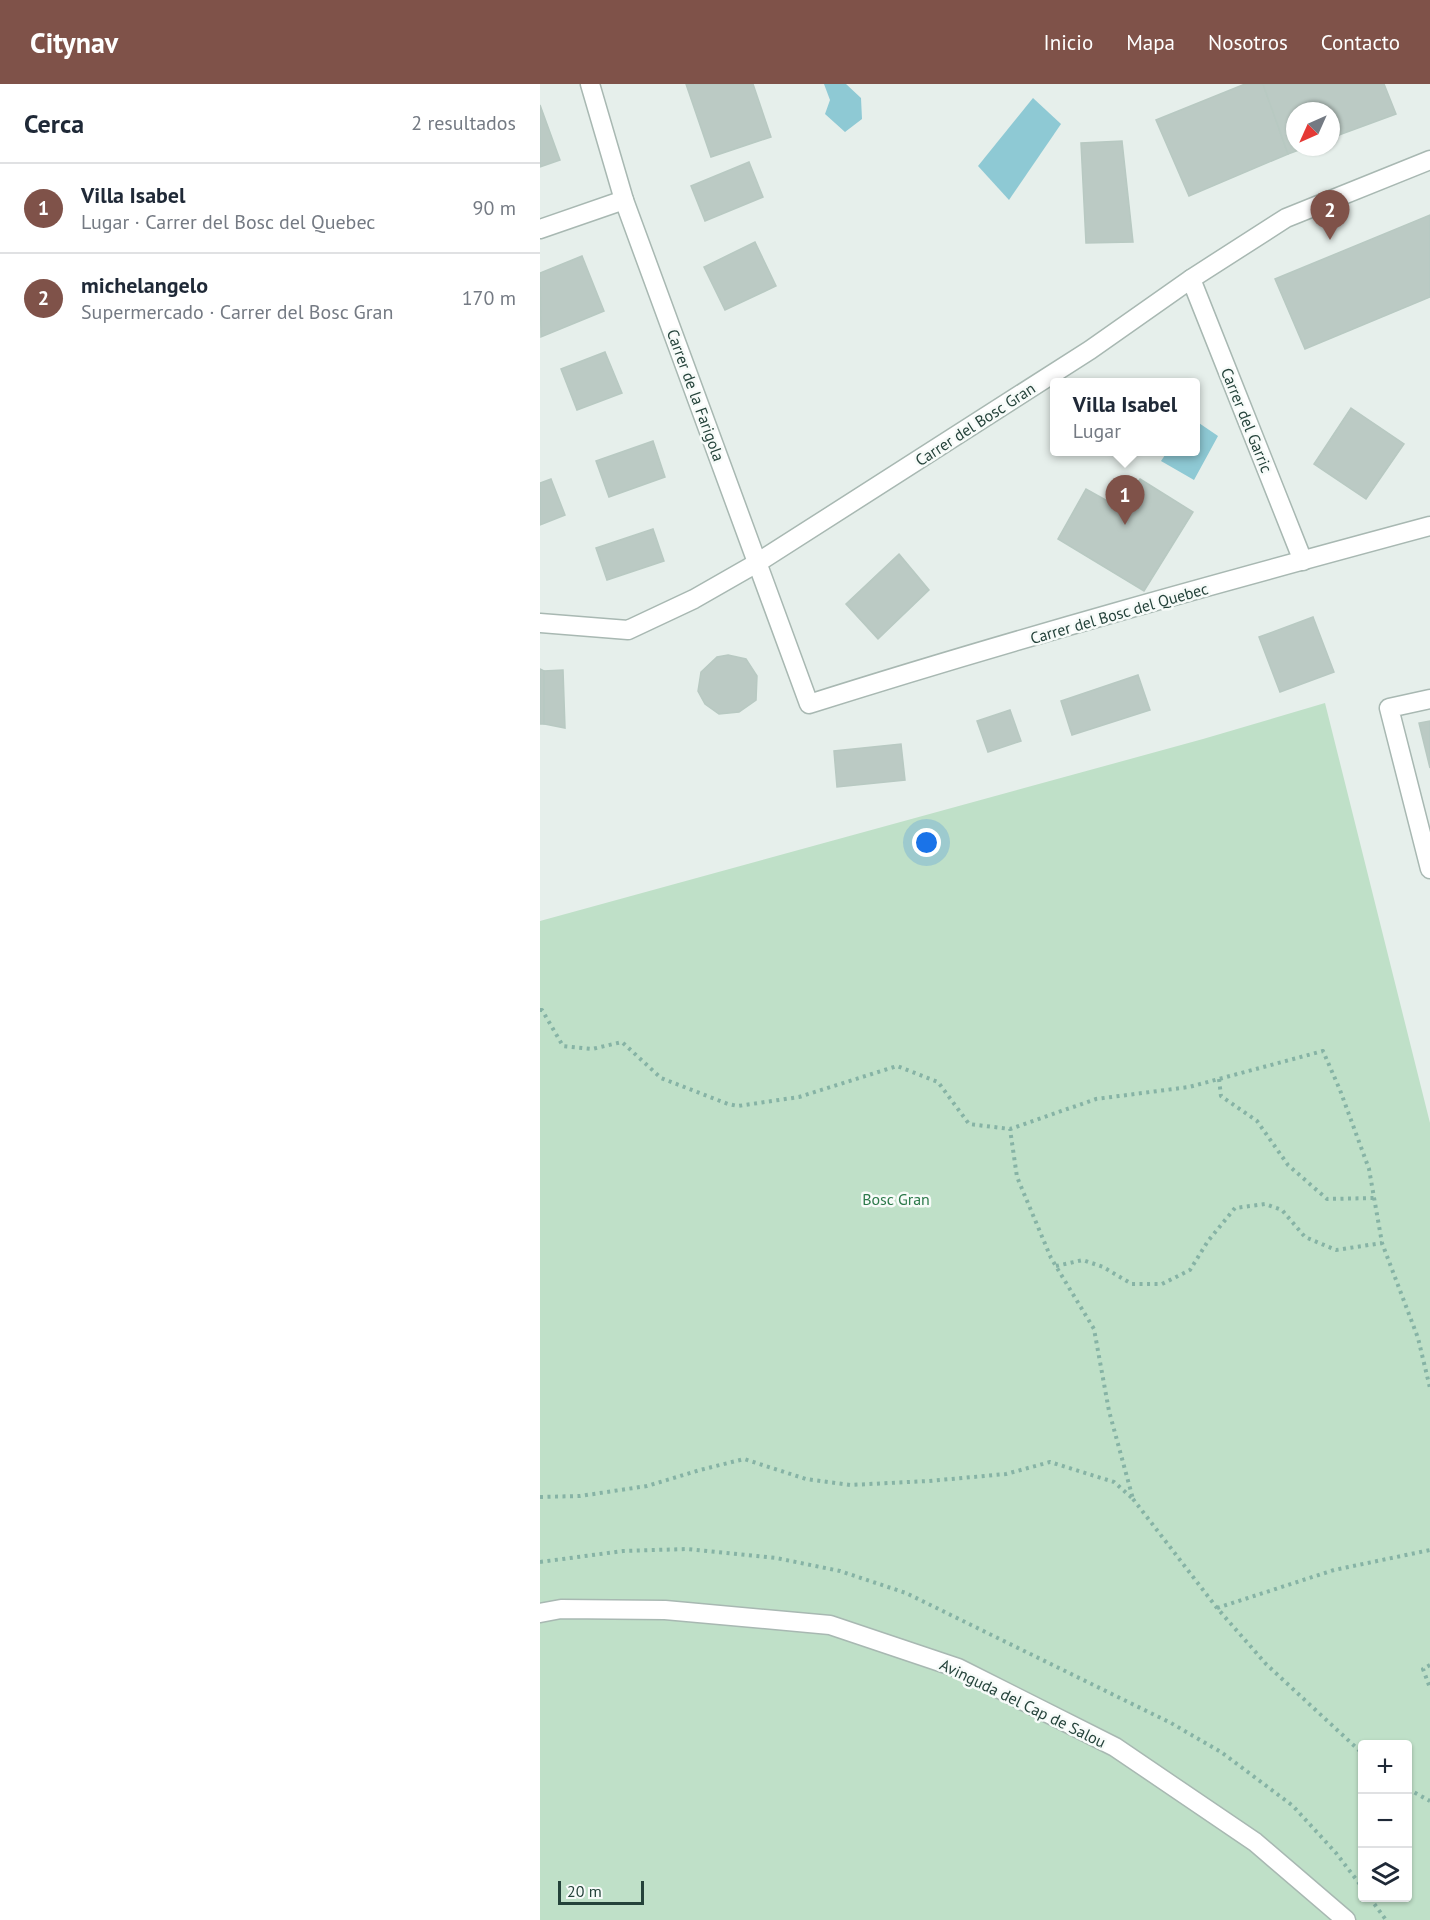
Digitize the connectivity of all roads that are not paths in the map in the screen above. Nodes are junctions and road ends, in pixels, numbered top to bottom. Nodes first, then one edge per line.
1 (590, 84) edge
2 (1430, 160) edge
3 (624, 200) junction
4 (540, 229) edge
5 (1191, 279) junction
6 (1430, 526) edge
7 (1303, 561) junction
8 (757, 563) junction
9 (540, 623) edge
10 (1430, 699) edge
11 (809, 704) joint
12 (1430, 869) edge
13 (540, 1613) edge
14 (1346, 1920) edge

1 - 3 street, Carrer de la Farigola
2 - 5 street, Carrer del Bosc Gran
3 - 4 street
3 - 8 street, Carrer de la Farigola
5 - 7 street, Carrer del Garric
5 - 8 street, Carrer del Bosc Gran
6 - 7 street, Carrer del Bosc del Quebec
7 - 11 street, Carrer del Bosc del Quebec
8 - 9 street, Carrer del Bosc Gran
8 - 11 street, Carrer de la Farigola
10 - 12 street
13 - 14 street, Avinguda del Cap de Salou

